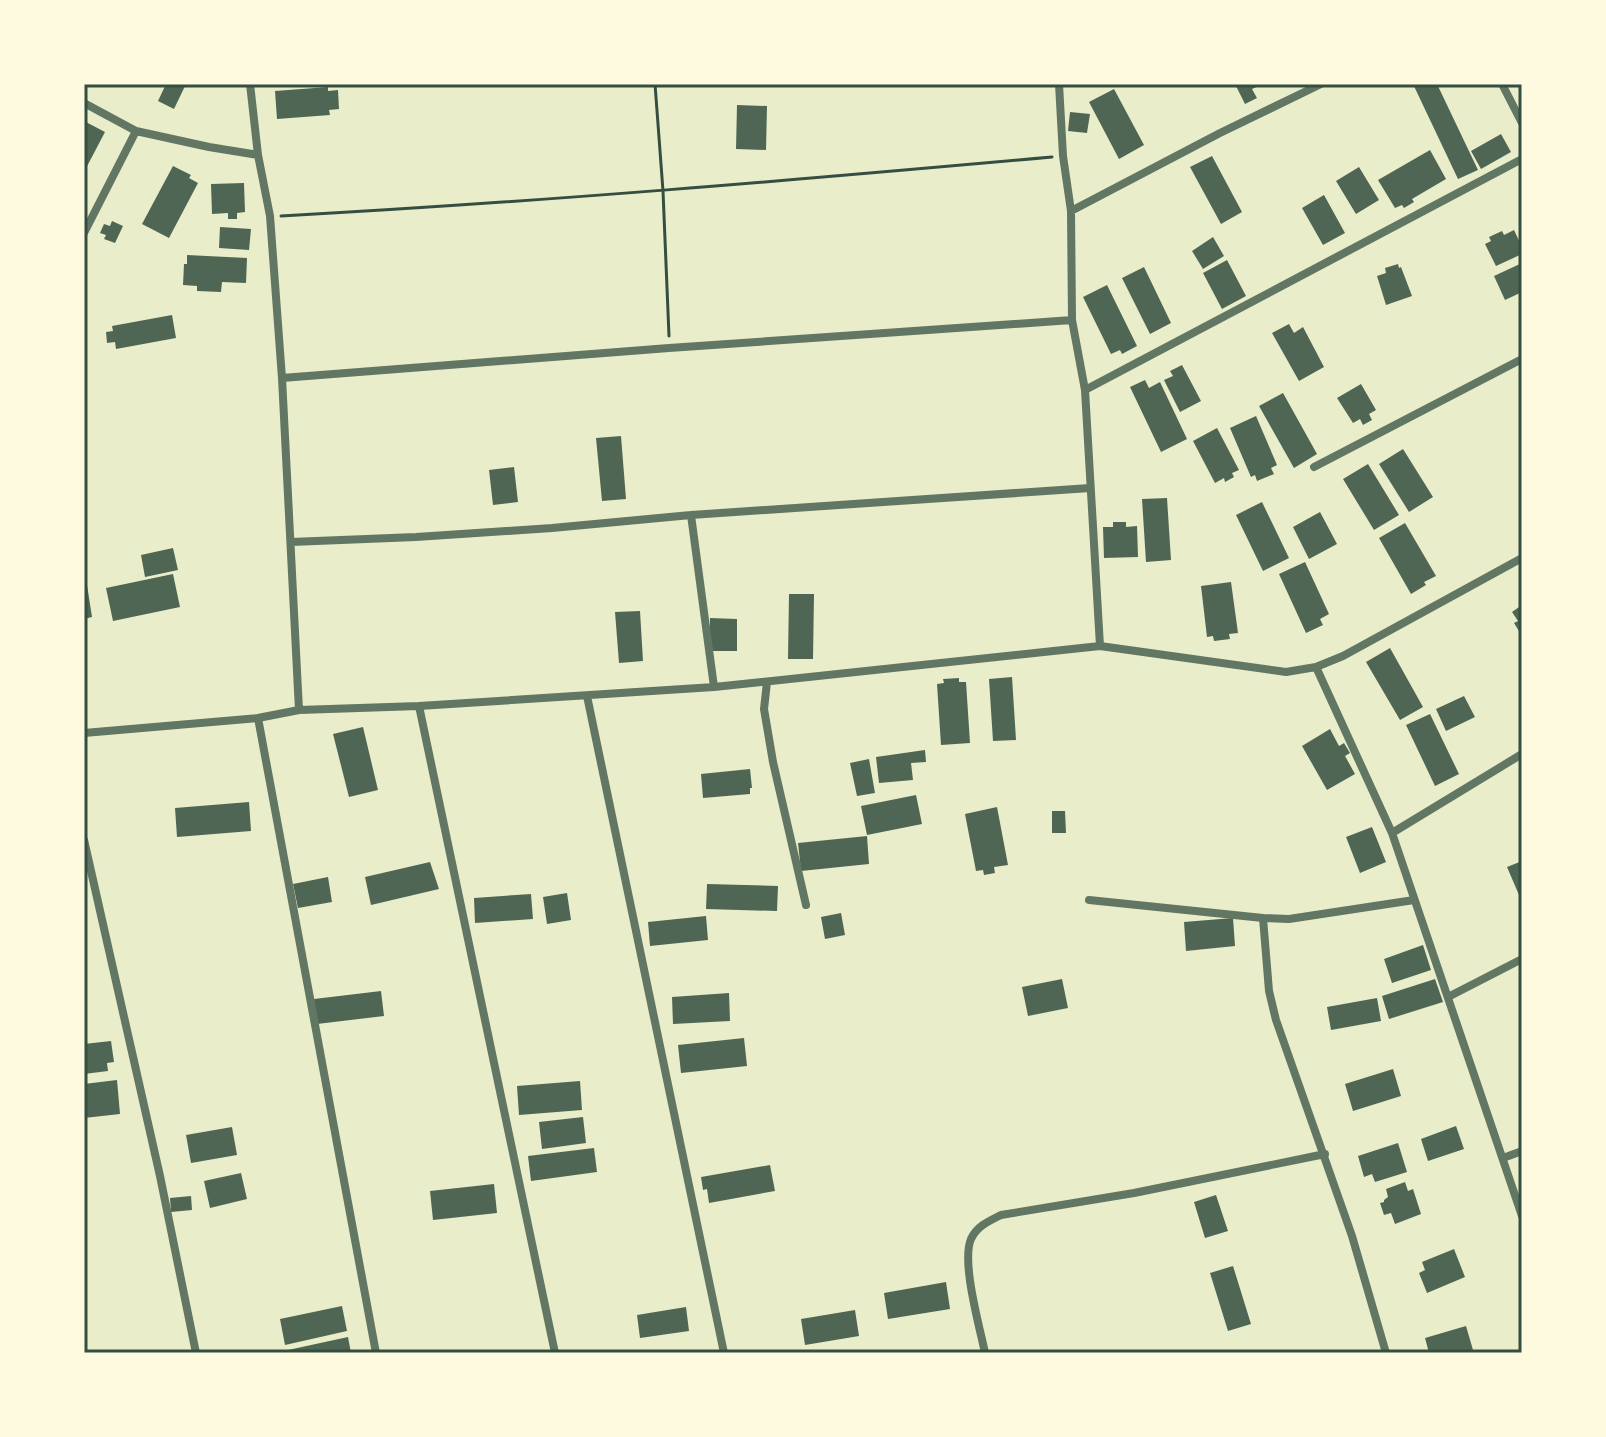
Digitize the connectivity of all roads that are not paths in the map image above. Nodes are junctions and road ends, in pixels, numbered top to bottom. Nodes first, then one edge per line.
1 (250, 84) edge
2 (1059, 84) edge
3 (1321, 84) edge
4 (1502, 84) edge
5 (84, 103) edge
6 (1522, 123) edge
7 (136, 131) junction
8 (258, 155) junction
9 (1522, 159) edge
10 (1071, 211) junction
11 (84, 233) edge
12 (1072, 320) junction
13 (1522, 359) edge
14 (282, 378) junction
15 (1085, 390) junction
16 (1314, 467) dead end
17 (1090, 488) junction
18 (691, 515) junction
19 (291, 542) junction
20 (1522, 558) edge
21 (1100, 646) junction
22 (1316, 667) junction
23 (767, 682) junction
24 (714, 687) junction
25 (587, 696) junction
26 (419, 706) junction
27 (299, 710) junction
28 (258, 718) junction
29 (84, 733) edge
30 (1522, 754) edge
31 (1392, 833) junction
32 (84, 840) edge
33 (1089, 900) dead end
34 (1414, 900) junction
35 (806, 905) dead end
36 (1263, 918) junction
37 (1522, 959) edge
38 (1448, 997) junction
39 (1522, 1151) edge
40 (1325, 1154) junction
41 (1503, 1158) junction
42 (1522, 1216) edge
43 (196, 1353) edge
44 (376, 1353) edge
45 (555, 1353) edge
46 (724, 1353) edge
47 (985, 1353) edge
48 (1386, 1353) edge

1 - 8 street
2 - 10 street
3 - 10 street
4 - 6 street
5 - 7 street
7 - 8 street
7 - 11 street
8 - 14 street
9 - 15 street
10 - 12 street
12 - 14 street
12 - 15 street
13 - 16 street
14 - 19 street
15 - 17 street
17 - 18 street
17 - 21 street
18 - 19 street
18 - 24 street
19 - 27 street
20 - 22 street
21 - 22 street
21 - 23 street
22 - 31 street
23 - 24 street
23 - 35 street
24 - 25 street
25 - 26 street
25 - 46 street
26 - 27 street
26 - 45 street
27 - 28 street
28 - 29 street
28 - 44 street
30 - 31 street
31 - 34 street
32 - 43 street
33 - 36 street
34 - 36 street
34 - 38 street
36 - 40 street
37 - 38 street
38 - 41 street
39 - 41 street
40 - 47 street
40 - 48 street
41 - 42 street

